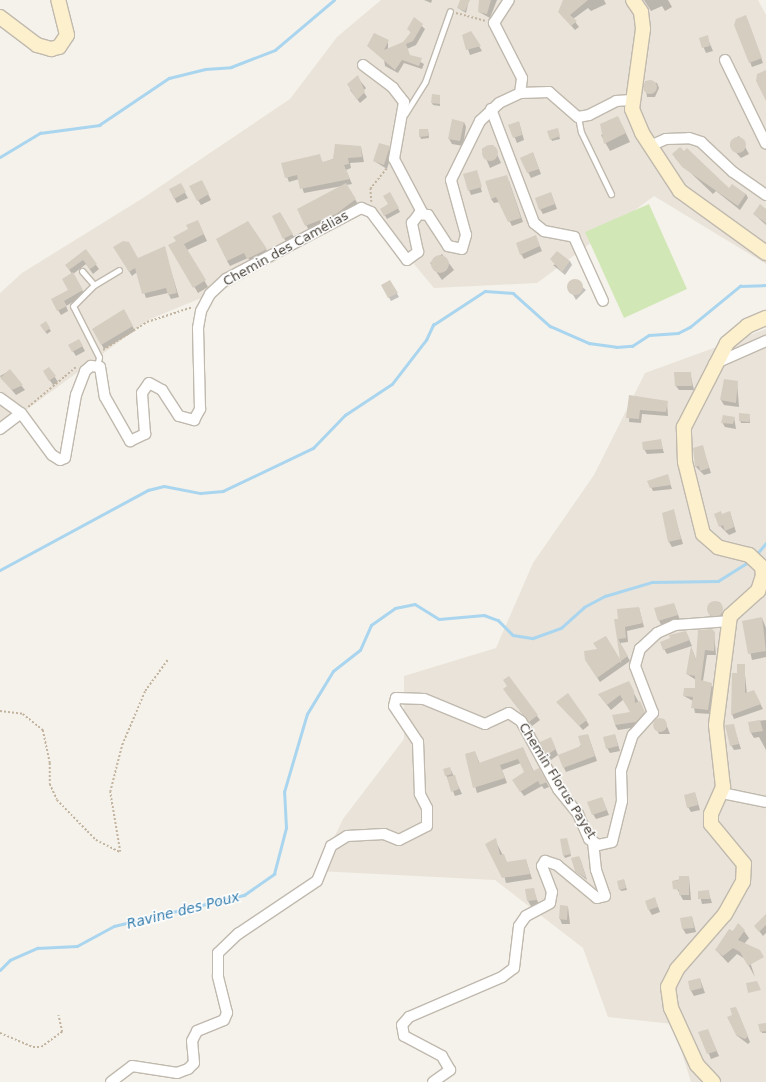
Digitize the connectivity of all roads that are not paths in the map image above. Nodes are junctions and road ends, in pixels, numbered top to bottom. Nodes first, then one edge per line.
1 (58, 0) edge
2 (509, 0) edge
3 (633, 0) edge
4 (450, 11) road end
5 (0, 17) edge
6 (725, 60) dead end
7 (363, 64) dead end
8 (520, 93) junction
9 (632, 100) junction
10 (491, 108) junction
11 (403, 117) junction
12 (578, 117) junction
13 (766, 144) edge
14 (650, 146) junction
15 (611, 194) dead end
16 (766, 195) edge
17 (423, 214) junction
18 (766, 253) edge
19 (119, 270) dead end
20 (82, 271) dead end
21 (94, 285) junction
22 (603, 301) dead end
23 (766, 318) edge
24 (766, 341) edge
25 (97, 359) junction
26 (714, 364) junction
27 (0, 398) edge
28 (20, 413) junction
29 (0, 429) edge
30 (729, 621) junction
31 (722, 793) junction
32 (766, 802) edge
33 (593, 841) junction
34 (111, 1082) edge
35 (433, 1082) edge
36 (713, 1082) edge

1 - 5 main road
2 - 8 street
3 - 9 main road
4 - 11 lane
6 - 13 street
7 - 11 street
8 - 10 street
8 - 12 street
9 - 12 street
9 - 14 main road
10 - 17 street
10 - 22 street
11 - 17 street
12 - 15 lane
14 - 16 street
14 - 18 main road
17 - 25 street, Chemin des Camélias
19 - 21 lane
20 - 21 lane
21 - 25 lane
23 - 26 main road
24 - 26 street
25 - 28 street
26 - 30 main road
27 - 28 street
28 - 29 street
30 - 31 main road
30 - 33 street, Chemin Florus Payet
31 - 32 street
31 - 36 main road
33 - 34 street, Chemin Florus Payet
33 - 35 street

